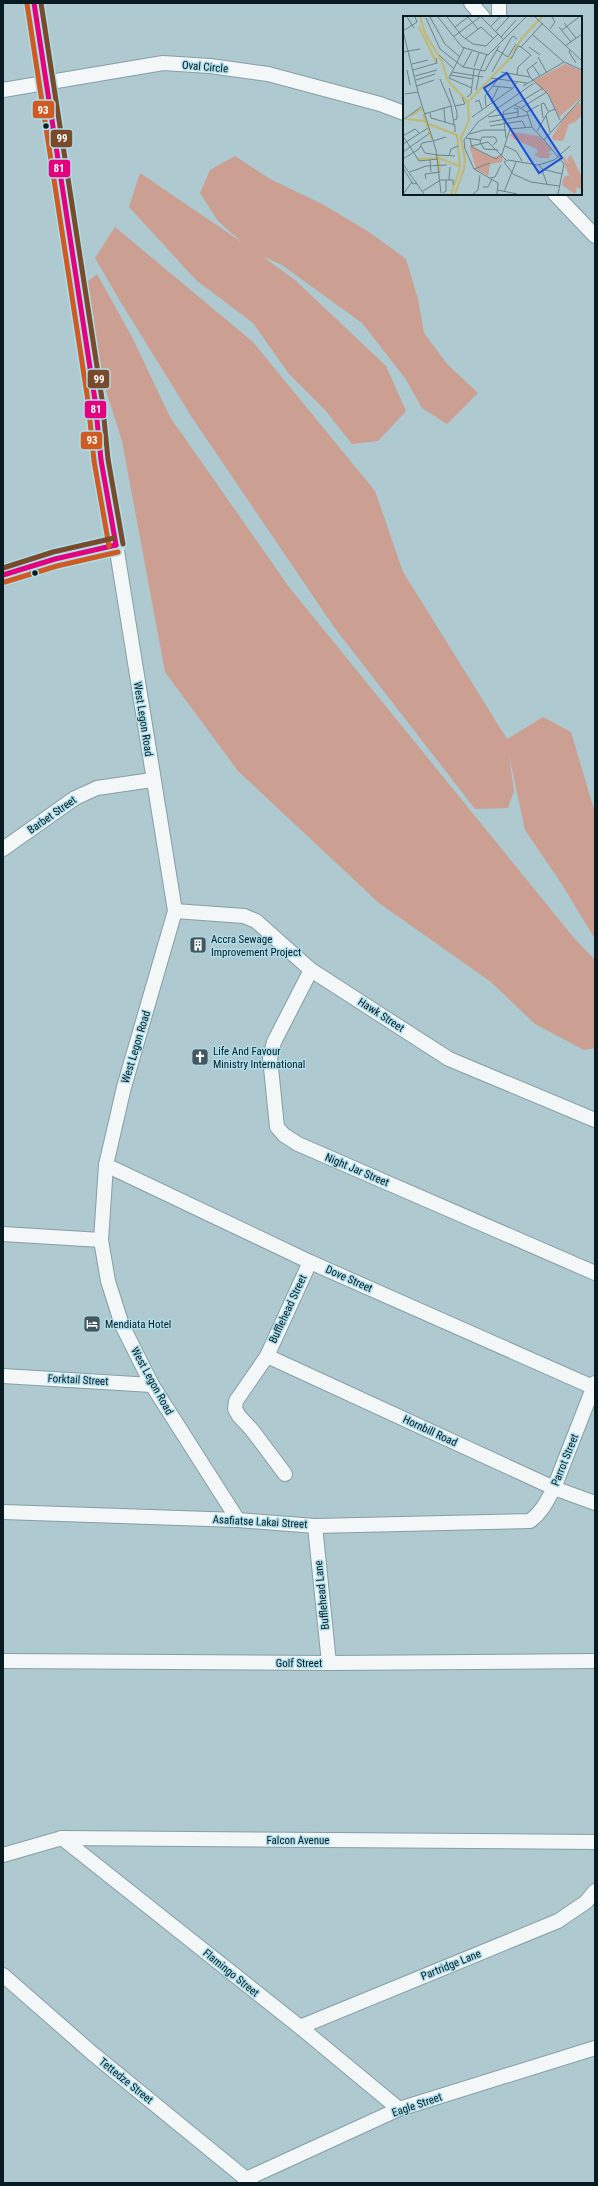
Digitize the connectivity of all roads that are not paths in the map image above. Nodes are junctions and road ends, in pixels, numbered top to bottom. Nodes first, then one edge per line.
1 (34, 3) edge
2 (471, 3) edge
3 (499, 3) edge
4 (483, 16) edge
5 (499, 16) edge
6 (46, 81) junction
7 (3, 90) edge
8 (403, 113) edge
9 (556, 195) edge
10 (595, 236) edge
11 (116, 545) junction
12 (3, 575) edge
13 (152, 780) junction
14 (3, 850) edge
15 (175, 911) junction
16 (311, 970) junction
17 (595, 1120) edge
18 (106, 1165) junction
19 (3, 1234) edge
20 (101, 1240) junction
21 (310, 1262) junction
22 (595, 1273) edge
23 (267, 1356) junction
24 (3, 1376) edge
25 (152, 1384) junction
26 (594, 1386) edge
27 (285, 1474) dead end
28 (554, 1488) junction
29 (595, 1503) edge
30 (3, 1512) edge
31 (238, 1520) junction
32 (518, 1522) joint
33 (316, 1526) junction
34 (3, 1661) edge
35 (595, 1661) edge
36 (329, 1663) junction
37 (62, 1838) junction
38 (595, 1842) edge
39 (3, 1855) edge
40 (595, 1891) edge
41 (3, 1975) edge
42 (300, 2027) junction
43 (595, 2048) edge
44 (399, 2110) junction
45 (248, 2181) edge

1 - 6 main road
2 - 4 street
3 - 5 street
6 - 7 street, Oval Circle
6 - 8 street, Oval Circle
6 - 11 main road
9 - 10 street
11 - 12 main road
11 - 13 street, West Legon Road
13 - 14 street, Barbet Street
13 - 15 street, West Legon Road
15 - 16 street, Hawk Street
15 - 18 street, West Legon Road
16 - 17 street, Hawk Street
16 - 22 street, Night Jar Street
18 - 20 street, West Legon Road
18 - 21 street, Dove Street
19 - 20 street
20 - 25 street, West Legon Road
21 - 23 street, Bufflehead Street
21 - 26 street, Dove Street
23 - 27 street, Bufflehead Street
23 - 28 street, Hornbill Road
24 - 25 street, Forktail Street
25 - 31 street, West Legon Road
26 - 28 street, Parrot Street
28 - 29 street, Hornbill Road
28 - 32 street, Parrot Street
30 - 31 street, Asafiatse Lakai Street
31 - 33 street, Asafiatse Lakai Street
32 - 33 street, Asafiatse Lakai Street
33 - 36 street, Bufflehead Lane
34 - 36 street, Golf Street
35 - 36 street, Golf Street
37 - 38 street, Falcon Avenue
37 - 39 street, Falcon Avenue
37 - 42 street, Flamingo Street
40 - 42 street, Partridge Lane
41 - 45 street, Tettedze Street
42 - 44 street, Flamingo Street
43 - 44 street, Eagle Street
44 - 45 street, Eagle Street

